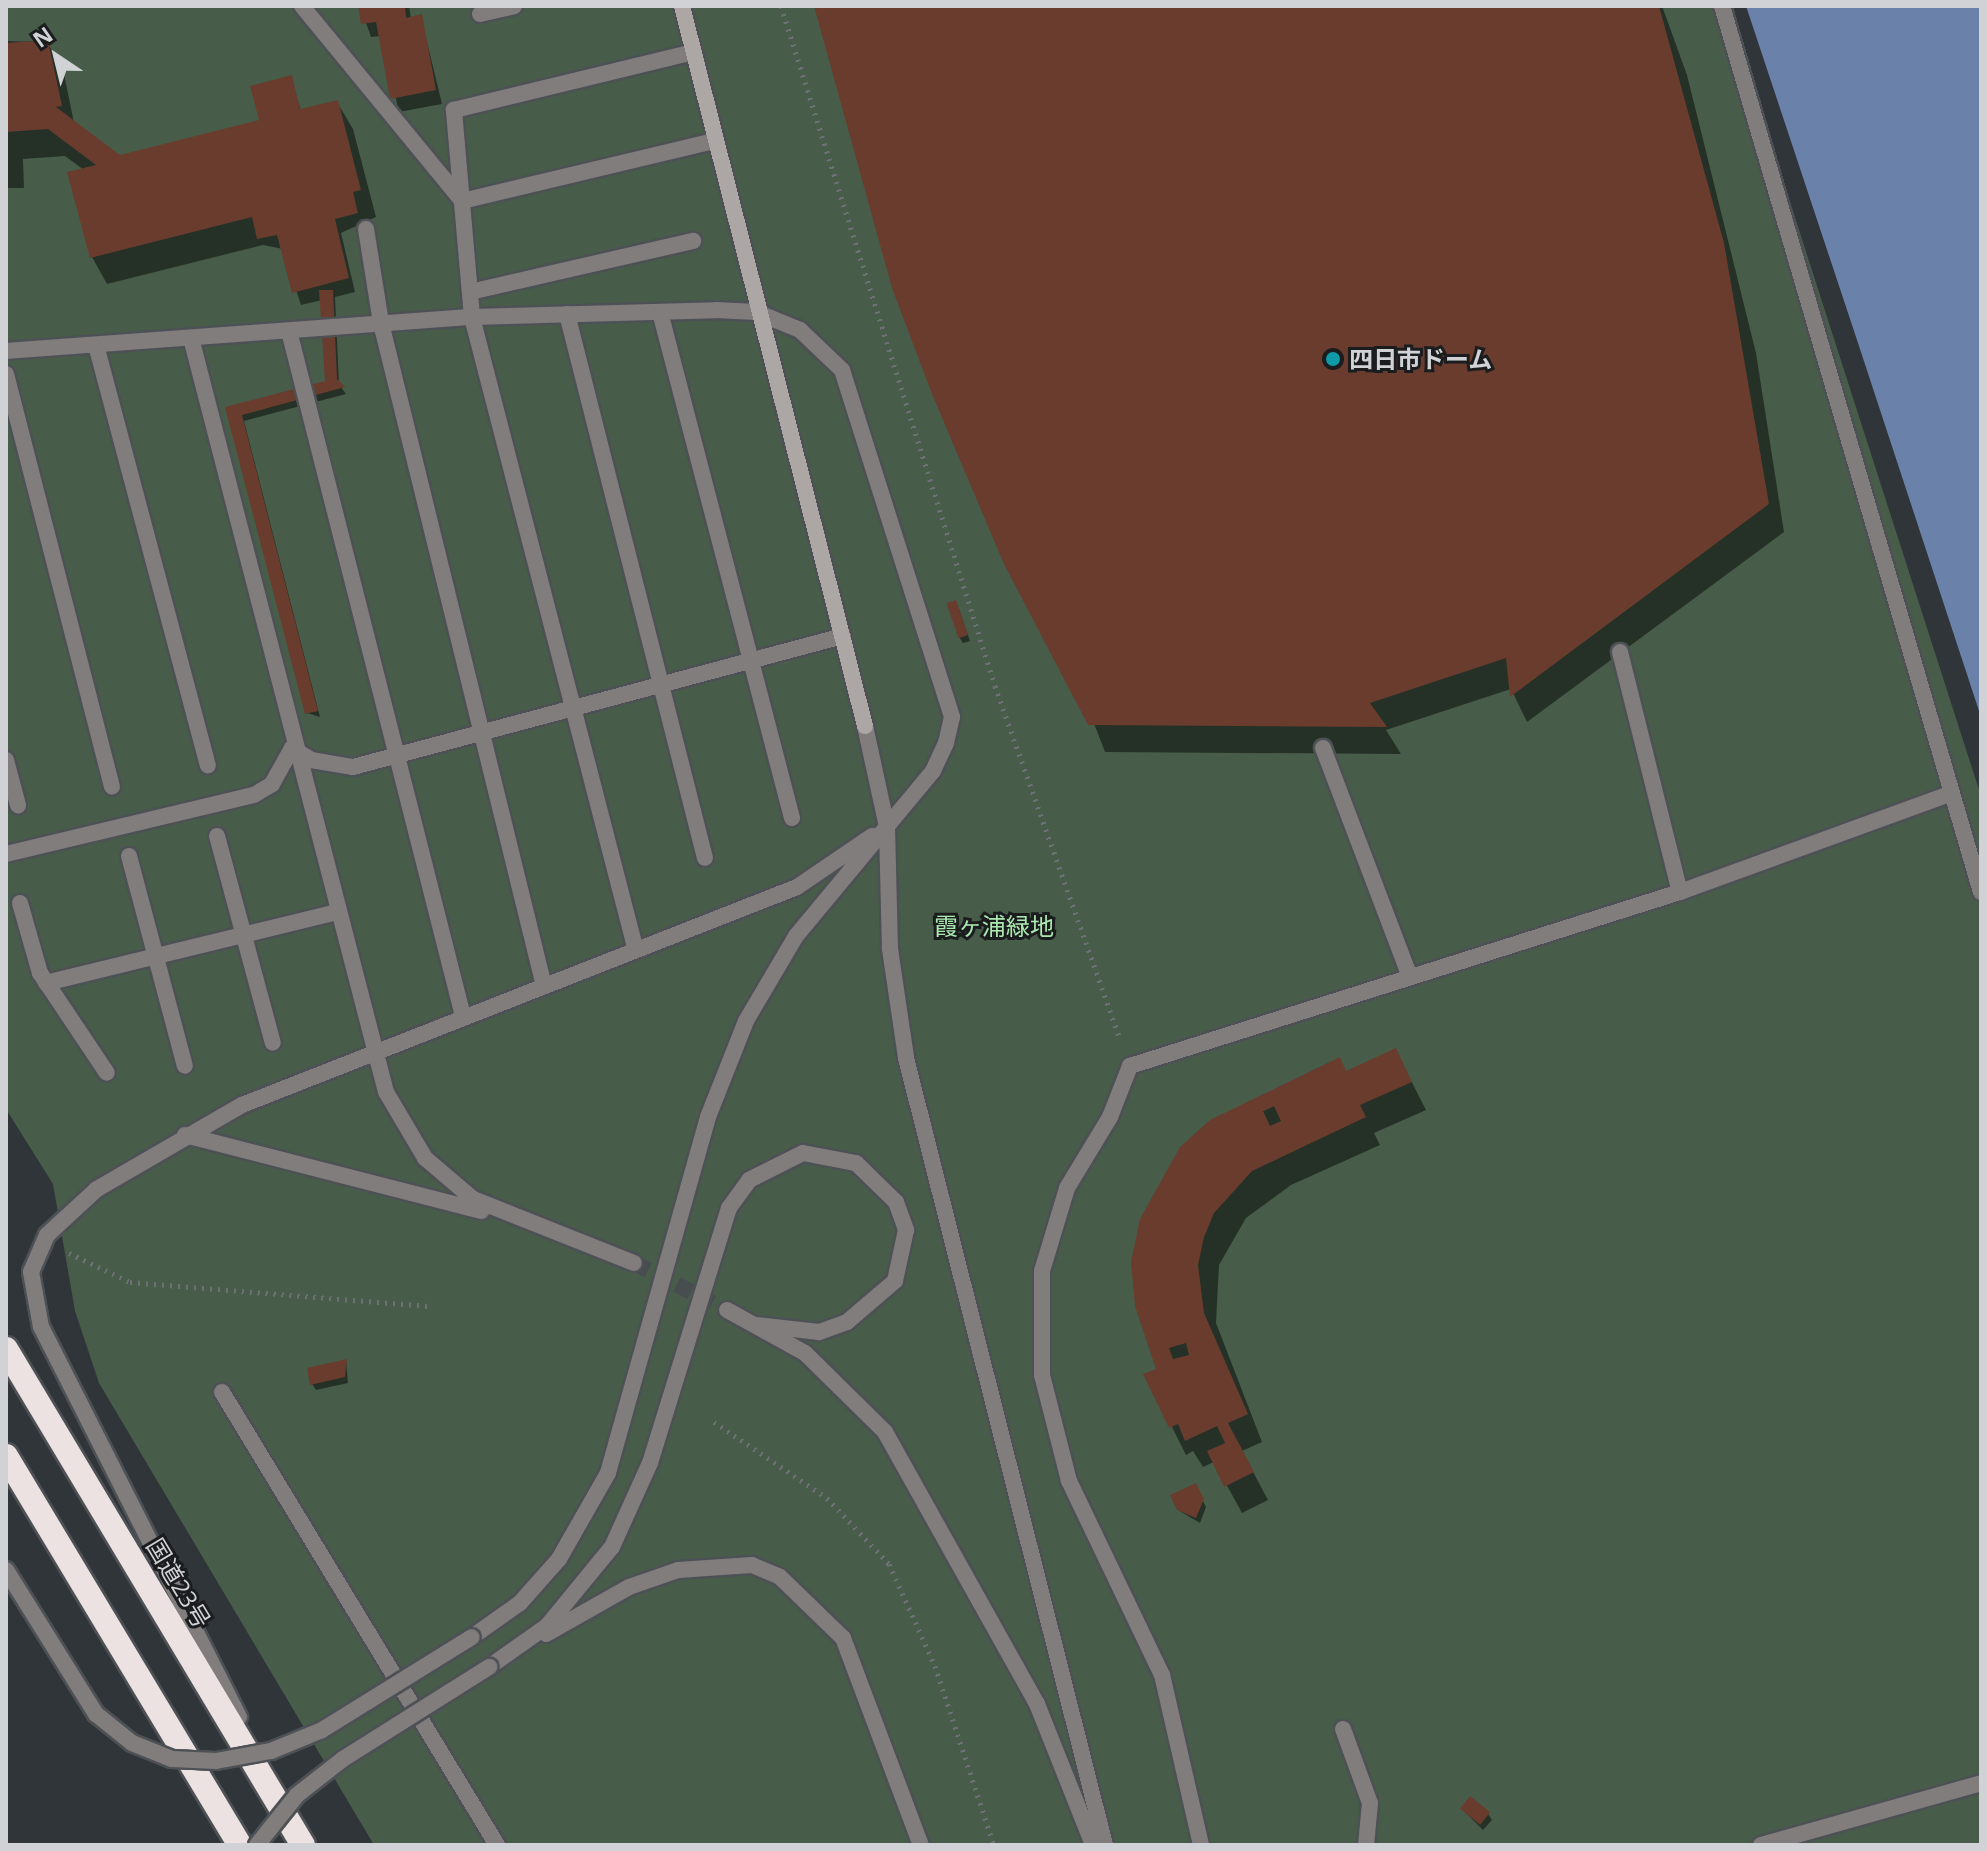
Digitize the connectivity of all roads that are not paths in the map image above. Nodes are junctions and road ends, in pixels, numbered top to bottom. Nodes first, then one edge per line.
1 (302, 6) edge
2 (514, 6) edge
3 (682, 6) edge
4 (1722, 6) edge
5 (480, 14) dead end
6 (693, 52) junction
7 (714, 141) junction
8 (462, 201) junction
9 (366, 229) dead end
10 (693, 241) dead end
11 (470, 292) junction
12 (660, 312) junction
13 (756, 312) junction
14 (567, 314) junction
15 (472, 317) junction
16 (381, 323) junction
17 (289, 331) junction
18 (191, 338) junction
19 (96, 345) junction
20 (6, 351) edge
21 (6, 374) edge
22 (843, 636) junction
23 (1620, 652) dead end
24 (749, 660) junction
25 (657, 683) junction
26 (570, 707) junction
27 (481, 731) junction
28 (292, 748) junction
29 (1323, 748) dead end
30 (393, 756) junction
31 (6, 760) edge
32 (208, 765) dead end
33 (112, 787) dead end
34 (1949, 794) junction
35 (18, 805) dead end
36 (792, 818) dead end
37 (887, 827) junction
38 (217, 836) dead end
39 (6, 854) edge
40 (129, 856) dead end
41 (705, 858) dead end
42 (1680, 892) junction
43 (1981, 892) edge
44 (20, 903) dead end
45 (334, 913) junction
46 (243, 935) junction
47 (635, 947) junction
48 (156, 956) junction
49 (1410, 977) junction
50 (543, 982) junction
51 (46, 983) junction
52 (462, 1012) junction
53 (273, 1043) dead end
54 (370, 1050) junction
55 (185, 1066) dead end
56 (107, 1073) dead end
57 (185, 1135) junction
58 (510, 1218) junction
59 (634, 1263) tunnel mouth
60 (727, 1310) tunnel mouth
61 (758, 1325) junction
62 (6, 1349) edge
63 (222, 1392) dead end
64 (6, 1456) edge
65 (6, 1570) edge
66 (489, 1667) junction
67 (1343, 1729) dead end
68 (1981, 1783) edge
69 (240, 1845) edge
70 (257, 1845) edge
71 (304, 1845) edge
72 (497, 1845) edge
73 (921, 1845) edge
74 (1093, 1845) edge
75 (1105, 1845) edge
76 (1201, 1845) edge
77 (1366, 1845) edge
78 (1761, 1845) edge

1 - 8 street
2 - 5 street
3 - 6 street
4 - 34 street
6 - 7 street
6 - 8 street
7 - 8 street
7 - 13 street
8 - 11 street
9 - 16 street
10 - 11 street
11 - 15 street
12 - 13 street
12 - 14 street
12 - 24 street
13 - 22 street
13 - 37 street
14 - 15 street
14 - 25 street
15 - 16 street
15 - 26 street
16 - 17 street
16 - 27 street
17 - 18 street
17 - 30 street
18 - 19 street
18 - 28 street
19 - 20 street
19 - 32 street
21 - 33 street
22 - 24 street
22 - 37 street
23 - 42 street
24 - 25 street
24 - 36 street
25 - 26 street
25 - 41 street
26 - 27 street
26 - 47 street
27 - 30 street
27 - 50 street
28 - 30 street
28 - 39 street
28 - 45 street
29 - 49 street
30 - 52 street
31 - 35 street
34 - 42 street
34 - 43 street
37 - 47 street
37 - 65 street, bridge
37 - 75 street
38 - 46 street
40 - 48 street
42 - 49 street
44 - 51 street
45 - 46 street
45 - 54 street
46 - 48 street
46 - 53 street
47 - 50 street
48 - 51 street
48 - 55 street
49 - 76 street
50 - 52 street
51 - 56 street
52 - 54 street
54 - 57 street
54 - 58 street
57 - 58 street
57 - 71 street
58 - 59 street
60 - 61 street
61 - 66 street
61 - 74 street
62 - 71 highway, 国道23号
63 - 72 street
64 - 69 highway
66 - 70 street, bridge
66 - 73 street
67 - 77 street
68 - 78 street

